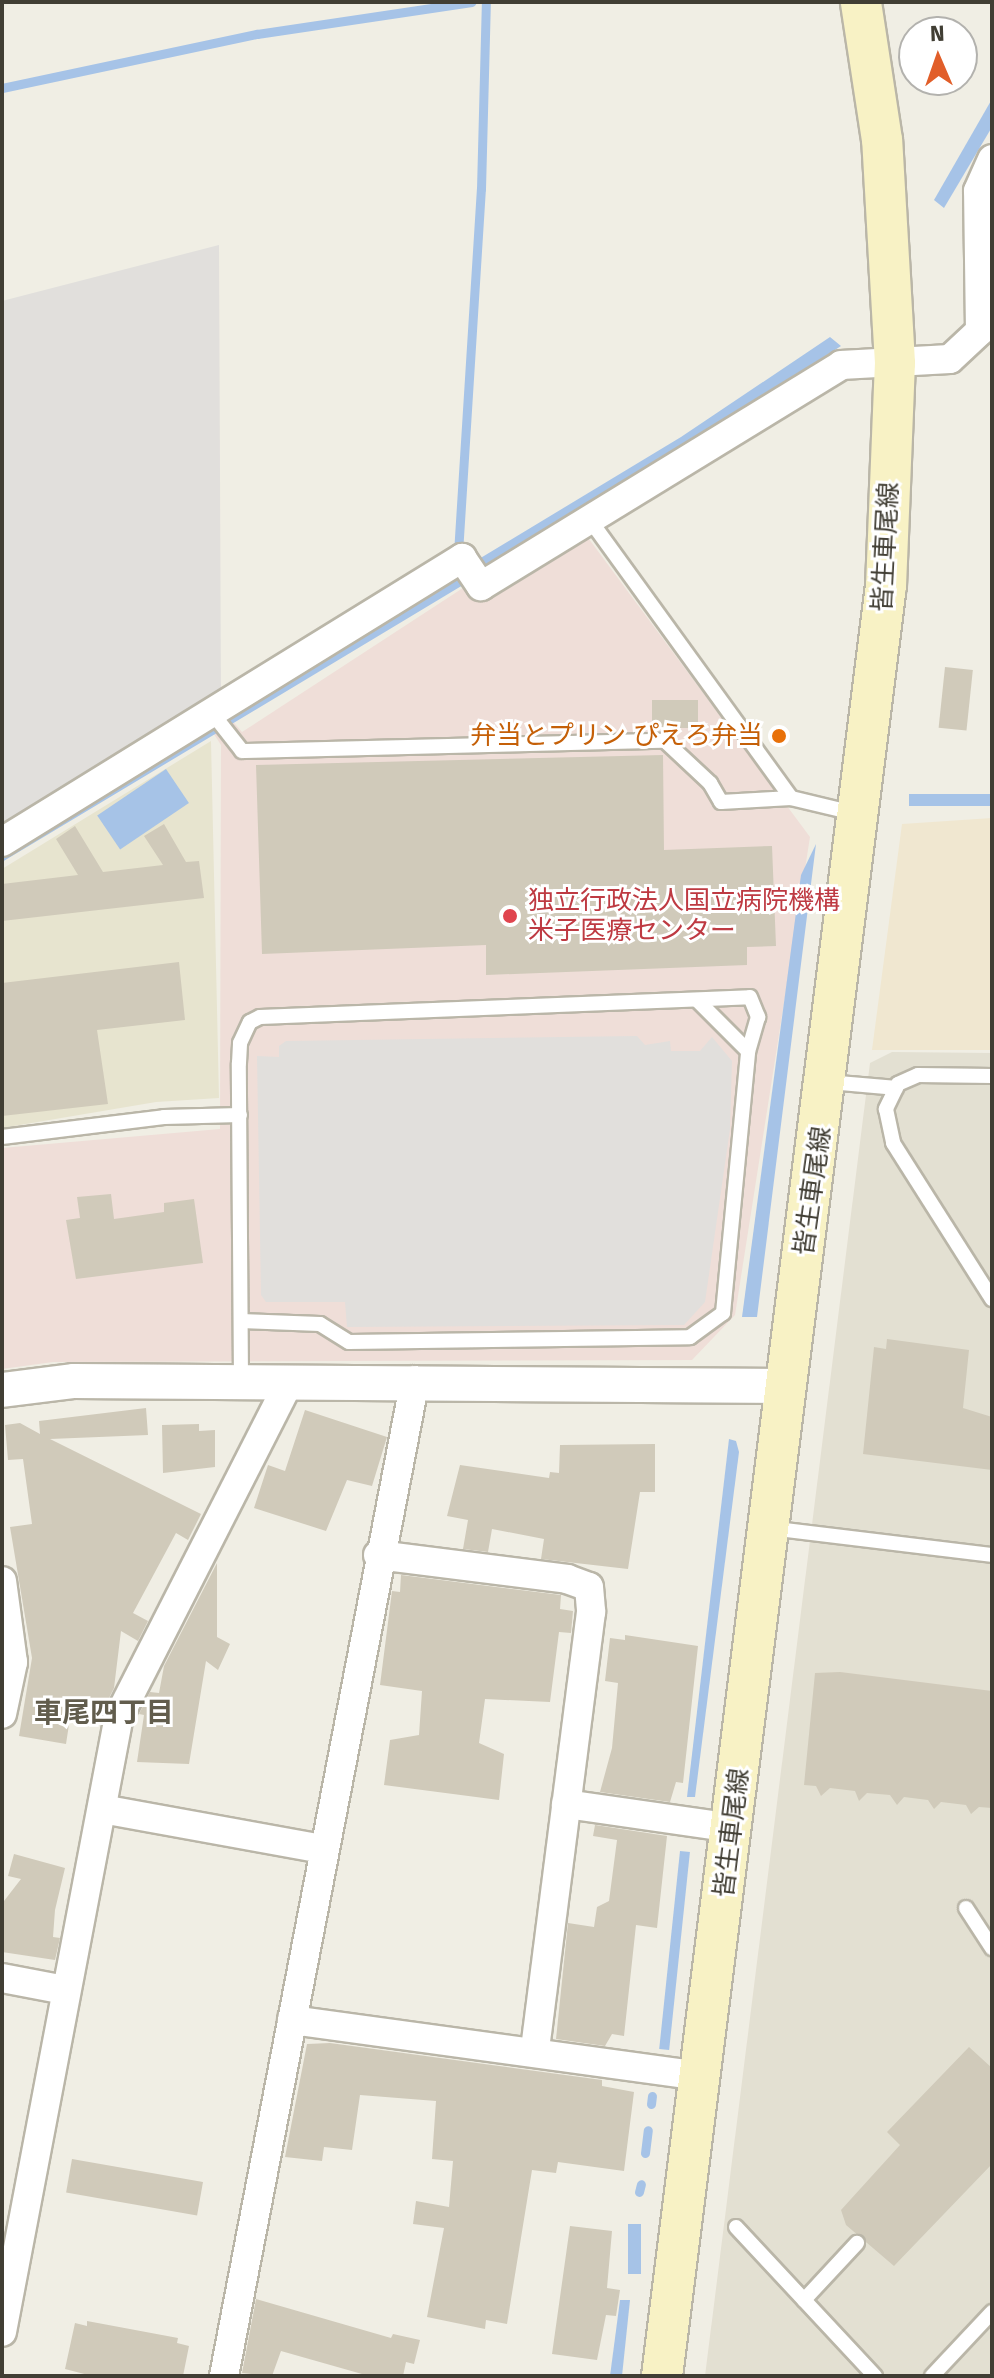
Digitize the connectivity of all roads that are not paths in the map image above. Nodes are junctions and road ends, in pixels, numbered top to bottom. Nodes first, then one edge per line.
1 (861, 2) edge
2 (992, 159) edge
3 (895, 363) junction
4 (590, 520) junction
5 (214, 717) junction
6 (791, 798) junction
7 (859, 815) junction
8 (2, 842) edge
9 (698, 1001) junction
10 (748, 1051) junction
11 (992, 1076) edge
12 (827, 1082) junction
13 (896, 1088) junction
14 (240, 1115) junction
15 (2, 1137) edge
16 (992, 1299) edge
17 (241, 1321) junction
18 (415, 1380) junction
19 (241, 1381) junction
20 (290, 1381) junction
21 (787, 1386) junction
22 (2, 1390) edge
23 (769, 1528) junction
24 (378, 1555) junction
25 (992, 1555) edge
26 (2, 1581) edge
27 (2, 1714) edge
28 (566, 1804) junction
29 (102, 1809) junction
30 (732, 1828) junction
31 (322, 1849) junction
32 (966, 1908) dead end
33 (992, 1948) edge
34 (2, 1978) edge
35 (65, 1990) junction
36 (292, 2020) junction
37 (535, 2051) junction
38 (702, 2076) junction
39 (11, 2224) edge
40 (736, 2227) dead end
41 (857, 2243) dead end
42 (804, 2300) junction
43 (992, 2312) edge
44 (2, 2332) edge
45 (224, 2376) edge
46 (662, 2376) edge
47 (875, 2376) edge
48 (932, 2376) edge

1 - 3 main road, 皆生車尾線
2 - 3 street
3 - 4 street
3 - 7 main road, 皆生車尾線
4 - 5 street
4 - 6 lane
5 - 6 lane
5 - 8 street
6 - 7 lane
7 - 12 main road, 皆生車尾線
9 - 10 lane
9 - 10 lane
9 - 14 lane
10 - 17 lane
11 - 13 lane
12 - 13 lane
12 - 21 main road, 皆生車尾線
13 - 16 lane
14 - 15 lane
14 - 17 lane
17 - 19 lane
18 - 20 street
18 - 21 street
18 - 24 street
19 - 20 street
19 - 22 street
20 - 29 street
21 - 23 main road, 皆生車尾線
23 - 25 lane
23 - 30 main road, 皆生車尾線
24 - 28 street
24 - 31 street
26 - 27 street
28 - 30 street
28 - 37 street
29 - 31 street
29 - 35 street
30 - 38 main road, 皆生車尾線
31 - 36 street
32 - 33 lane
34 - 35 street
35 - 39 street
36 - 37 street
36 - 45 street
37 - 38 street
38 - 46 main road, 皆生車尾線
39 - 44 street
40 - 42 lane
41 - 42 lane
42 - 47 lane
43 - 48 lane

